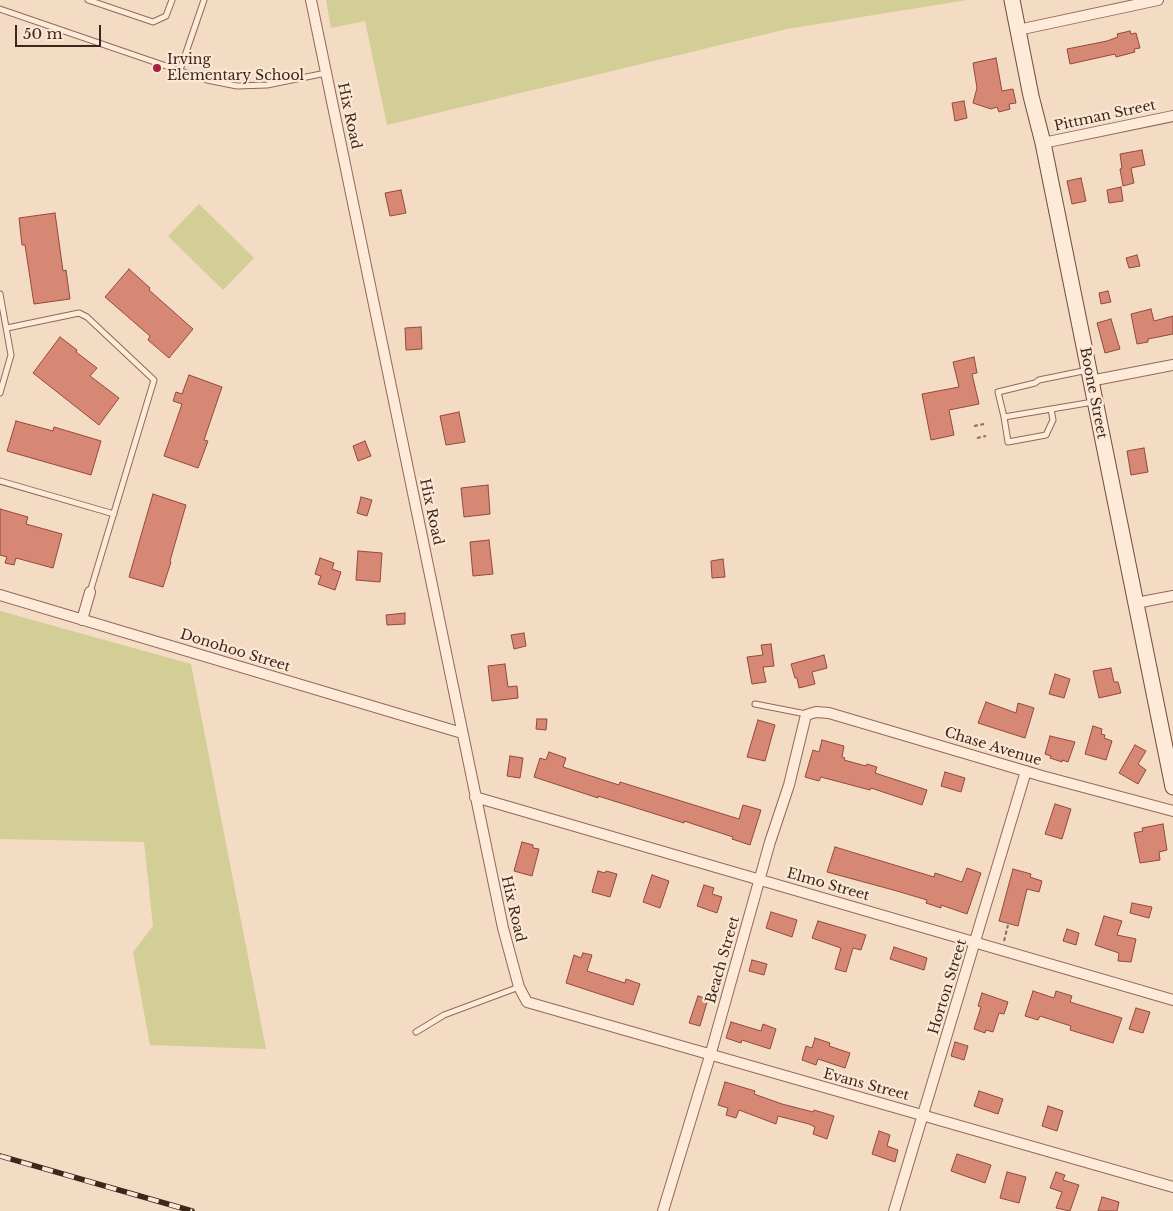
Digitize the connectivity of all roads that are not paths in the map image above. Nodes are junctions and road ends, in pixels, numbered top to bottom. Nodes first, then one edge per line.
1 (88, 0) edge
2 (172, 0) edge
3 (204, 0) edge
4 (311, 0) edge
5 (1012, 0) edge
6 (1158, 0) edge
7 (0, 9) edge
8 (1018, 30) junction
9 (180, 70) junction
10 (326, 74) junction
11 (1173, 116) edge
12 (1043, 143) junction
13 (0, 294) edge
14 (7, 328) junction
15 (1173, 364) edge
16 (1089, 376) junction
17 (0, 393) edge
18 (1094, 402) junction
19 (1051, 410) junction
20 (1004, 417) junction
21 (0, 481) edge
22 (114, 514) junction
23 (90, 592) joint
24 (0, 595) edge
25 (1173, 596) edge
26 (1136, 603) junction
27 (82, 620) junction
28 (756, 704) dead end
29 (806, 715) junction
30 (462, 733) junction
31 (1026, 771) junction
32 (1173, 787) edge
33 (475, 797) junction
34 (1173, 811) edge
35 (760, 880) junction
36 (976, 942) junction
37 (519, 987) junction
38 (1173, 1000) edge
39 (552, 1010) joint
40 (416, 1032) dead end
41 (710, 1056) junction
42 (923, 1115) junction
43 (1173, 1188) edge
44 (662, 1211) edge
45 (894, 1211) edge

1 - 2 lane
3 - 9 lane
4 - 10 street, Hix Road
5 - 8 street, Boone Street
6 - 8 street
7 - 9 lane
8 - 12 street, Boone Street
9 - 10 lane
10 - 30 street, Hix Road
11 - 12 street, Pittman Street
12 - 16 street, Boone Street
13 - 14 lane
14 - 17 lane
14 - 22 lane
15 - 16 street
16 - 18 street, Boone Street
16 - 20 lane
18 - 19 lane
18 - 26 street, Boone Street
19 - 20 lane
19 - 20 lane
21 - 22 lane
22 - 23 lane
23 - 27 street
24 - 27 street, Donohoo Street
25 - 26 street
26 - 32 street, Boone Street
27 - 30 street, Donohoo Street
28 - 29 lane
29 - 31 street, Chase Avenue
29 - 35 street, Beach Street
30 - 33 street, Hix Road
31 - 34 street, Chase Avenue
31 - 36 street, Horton Street
33 - 35 street, Elmo Street
33 - 37 street, Hix Road
35 - 36 street, Elmo Street
35 - 41 street, Beach Street
36 - 38 street, Elmo Street
36 - 42 street, Horton Street
37 - 39 street, Hix Road
37 - 40 lane
39 - 41 street, Evans Street
41 - 42 street, Evans Street
41 - 44 street, Beach Street
42 - 43 street, Evans Street
42 - 45 street, Horton Street

